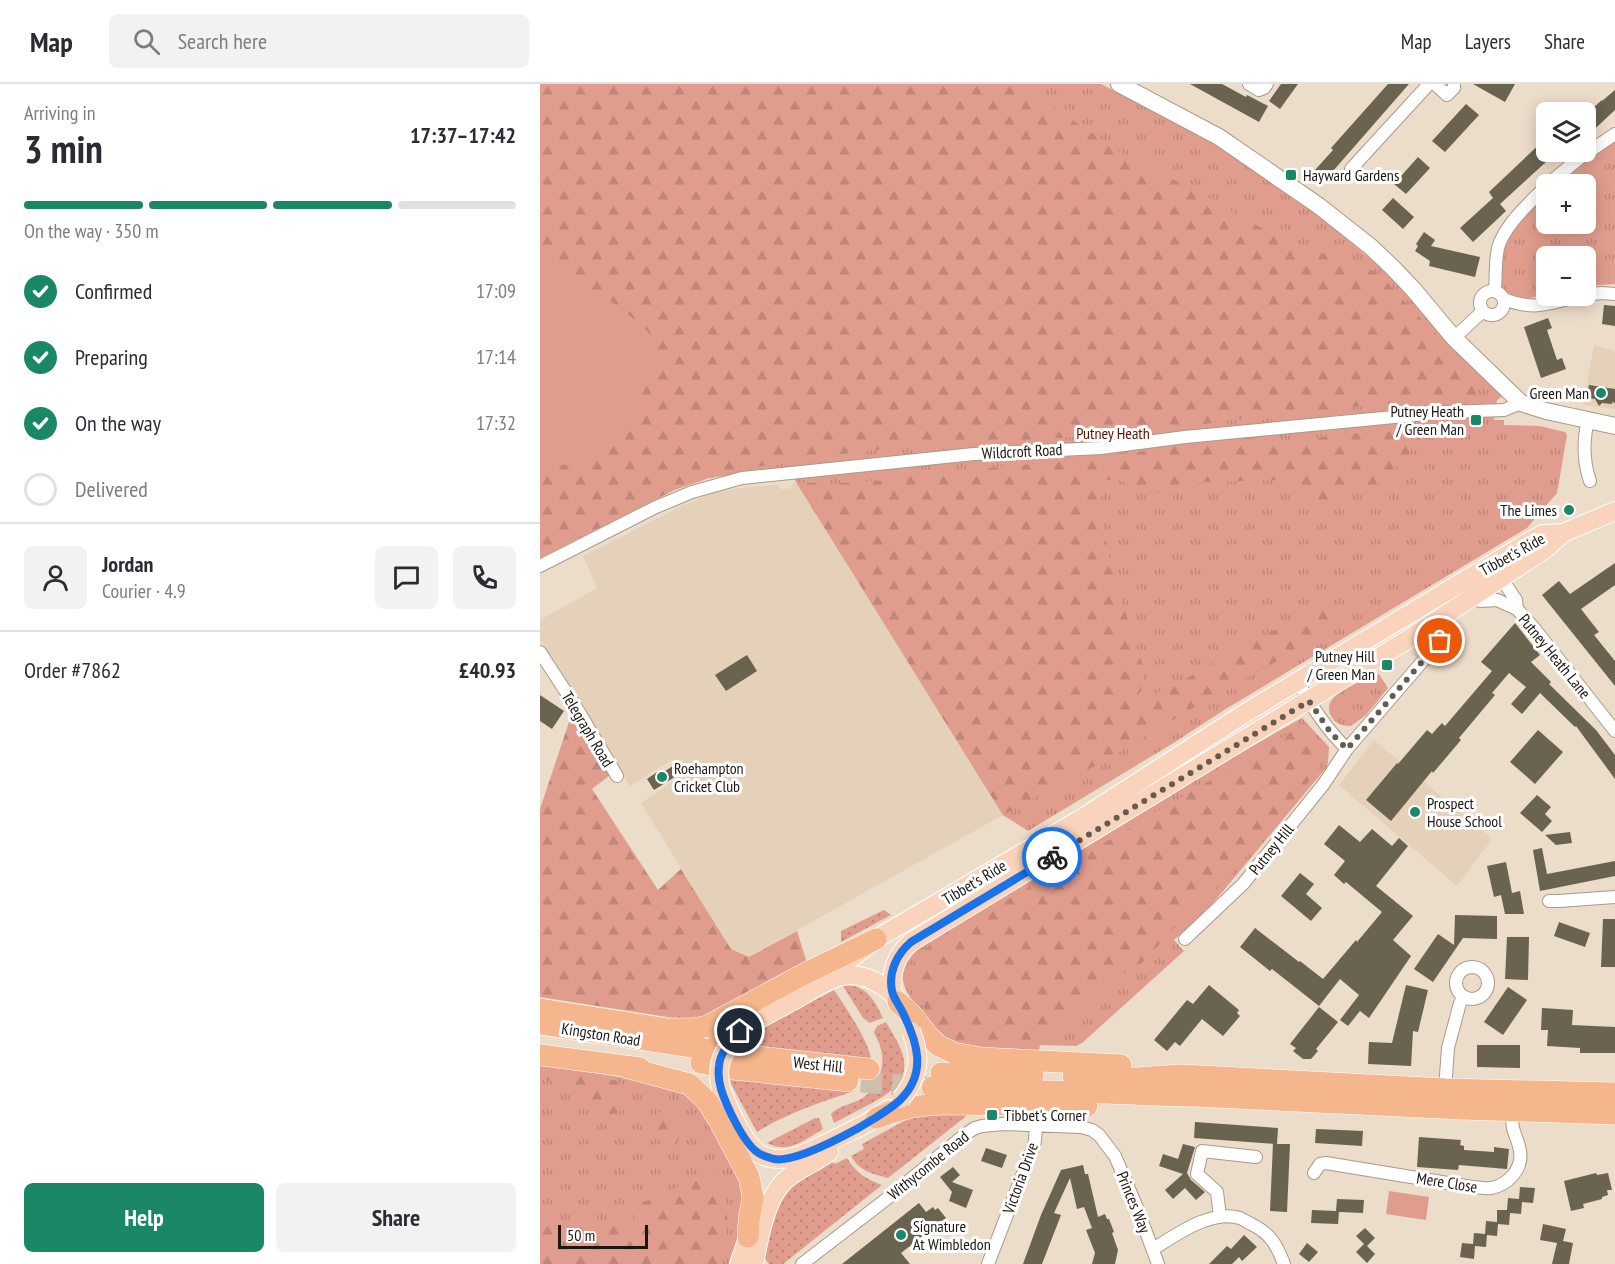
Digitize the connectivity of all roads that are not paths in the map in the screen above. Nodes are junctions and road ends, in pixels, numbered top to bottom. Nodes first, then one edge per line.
1 (1119, 84) edge
2 (1249, 84) edge
3 (1267, 84) edge
4 (1429, 84) edge
5 (1435, 84) edge
6 (1454, 84) edge
7 (1615, 134) edge
8 (1351, 169) dead end
9 (1560, 174) edge
10 (1536, 196) edge
11 (1596, 294) edge
12 (1615, 294) edge
13 (1499, 295) junction
14 (1536, 305) edge
15 (1483, 311) junction
16 (1454, 338) junction
17 (1521, 403) junction
18 (1588, 420) junction
19 (1615, 426) edge
20 (1590, 481) dead end
21 (1615, 511) edge
22 (1563, 533) junction
23 (540, 566) edge
24 (1501, 578) junction
25 (1471, 599) junction
26 (1517, 609) junction
27 (1440, 641) dead end
28 (540, 651) edge
29 (1297, 681) junction
30 (1309, 701) junction
31 (1615, 731) edge
32 (1347, 749) junction
33 (617, 776) dead end
34 (1615, 897) edge
35 (1549, 901) dead end
36 (876, 939) junction
37 (1185, 939) dead end
38 (823, 983) junction
39 (895, 997) junction
40 (1464, 997) dead end
41 (540, 1009) edge
42 (540, 1024) edge
43 (747, 1026) junction
44 (540, 1039) edge
45 (664, 1043) junction
46 (540, 1055) edge
47 (625, 1067) junction
48 (865, 1075) tunnel mouth
49 (1181, 1075) junction
50 (933, 1080) tunnel mouth
51 (980, 1082) junction
52 (1445, 1089) junction
53 (1615, 1093) edge
54 (1161, 1096) junction
55 (725, 1098) junction
56 (1512, 1110) junction
57 (1615, 1114) edge
58 (877, 1118) junction
59 (1036, 1125) junction
60 (858, 1128) junction
61 (1106, 1142) joint
62 (750, 1145) junction
63 (1256, 1157) dead end
64 (1314, 1173) dead end
65 (1220, 1217) junction
66 (1153, 1249) junction
67 (755, 1255) edge
68 (739, 1264) edge
69 (802, 1264) edge
70 (988, 1264) edge
71 (1158, 1264) edge
72 (1284, 1264) edge

1 - 16 street
2 - 3 street
4 - 8 street
5 - 6 street
7 - 9 street
10 - 13 street
11 - 12 street
13 - 14 street
13 - 15 street
13 - 15 street
15 - 16 street
16 - 17 street
17 - 18 street
17 - 23 street, Wildcroft Road
18 - 19 street
18 - 20 street
21 - 22 main road
22 - 24 main road, Tibbet's Ride
22 - 29 main road, Tibbet's Ride
24 - 25 main road, Tibbet's Ride
24 - 26 street, Putney Heath Lane
25 - 26 street, Putney Heath Lane
25 - 30 main road, Tibbet's Ride
26 - 31 street, Putney Heath Lane
27 - 32 street, Putney Hill
28 - 33 street, Telegraph Road
29 - 30 street
29 - 36 main road, Tibbet's Ride
30 - 32 street
30 - 39 main road, Tibbet's Ride
32 - 37 street, Putney Hill
34 - 35 street
36 - 38 main road, Tibbet's Ride
36 - 45 highway
38 - 39 main road
38 - 43 main road
39 - 49 highway
39 - 58 main road, bridge
40 - 52 street
41 - 45 highway
42 - 45 highway, Kingston Road
43 - 45 highway
43 - 55 main road, bridge
44 - 45 highway, Kingston Road
45 - 48 highway, West Hill
46 - 47 highway
47 - 55 highway
47 - 67 highway
49 - 51 highway
49 - 52 highway
50 - 51 highway
51 - 54 highway
52 - 53 highway
54 - 56 highway
54 - 58 highway
55 - 62 main road
56 - 57 highway
56 - 64 street, Mere Close
58 - 60 main road
59 - 61 street, Withycombe Road
59 - 69 street, Withycombe Road
59 - 70 street, Victoria Drive
60 - 62 main road
60 - 67 main road
61 - 66 street, Princes Way
62 - 67 main road
63 - 65 street
65 - 66 street
65 - 72 street
66 - 71 street, Princes Way
67 - 68 main road

